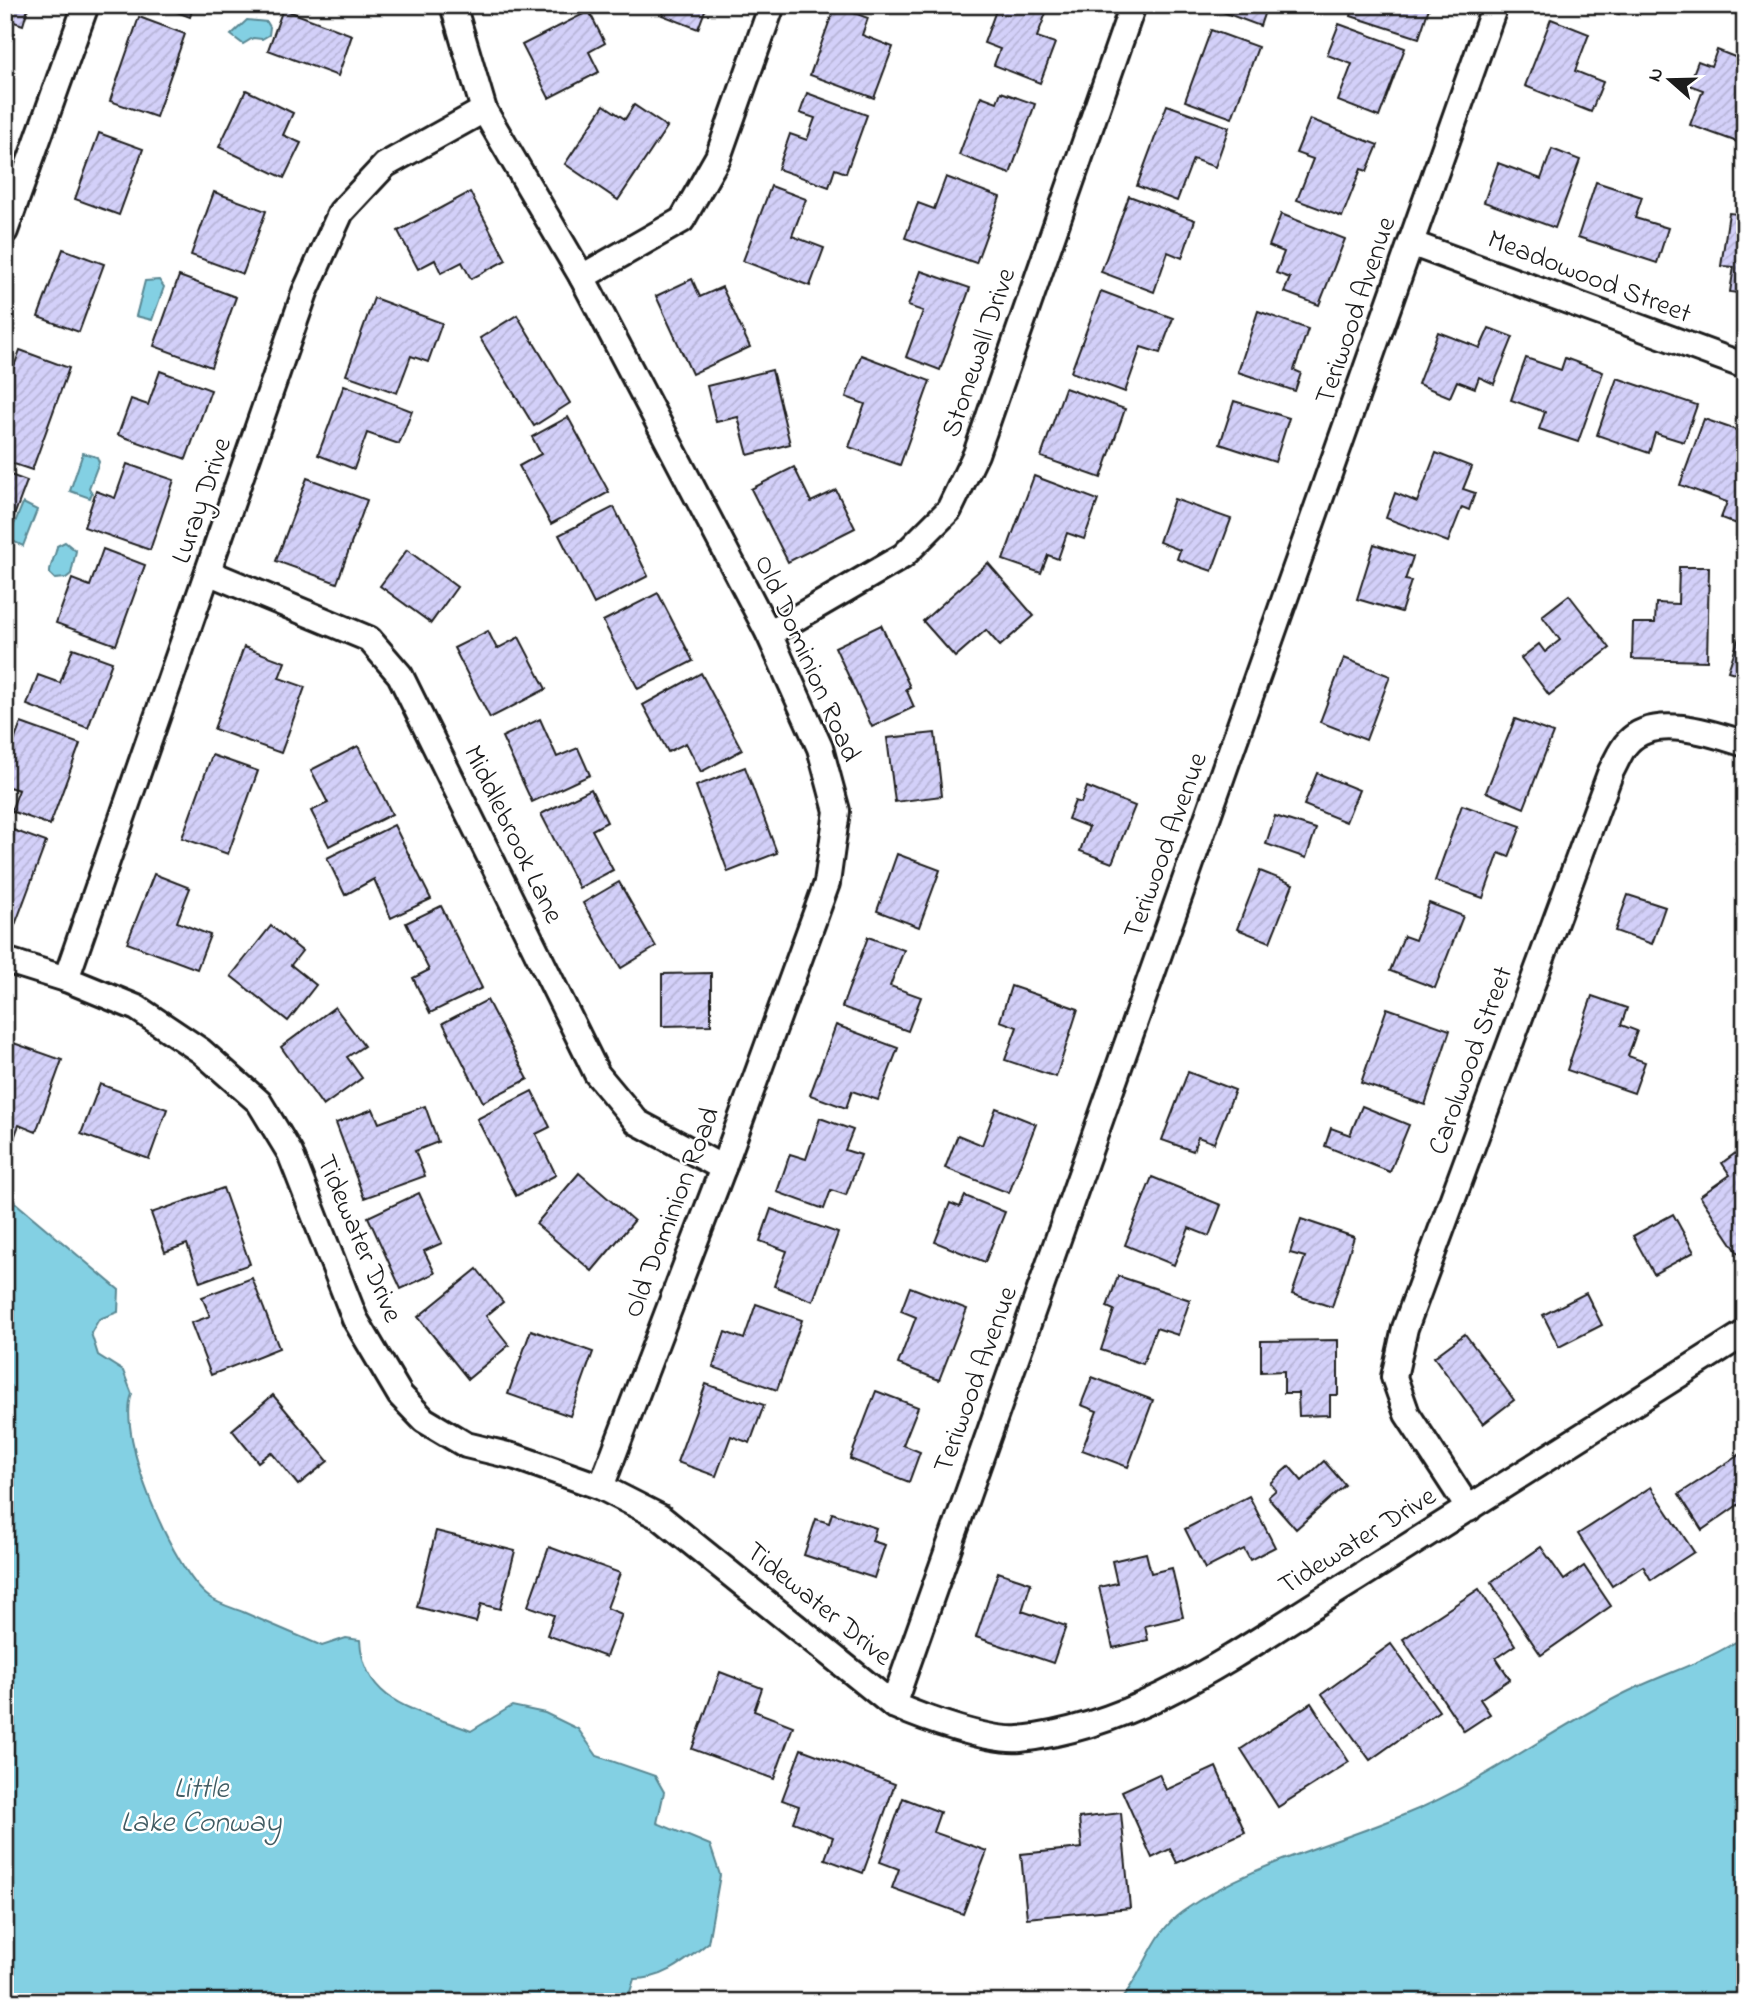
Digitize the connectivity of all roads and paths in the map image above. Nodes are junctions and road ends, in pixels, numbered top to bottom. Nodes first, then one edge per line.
1 (86, 5) edge
2 (453, 5) edge
3 (772, 5) edge
4 (1133, 5) edge
5 (1494, 5) edge
6 (484, 110) junction
7 (5, 231) edge
8 (1413, 244) junction
9 (582, 277) junction
10 (1745, 366) edge
11 (210, 573) junction
12 (769, 634) junction
13 (1745, 744) edge
14 (5, 960) edge
15 (66, 979) junction
16 (723, 1168) junction
17 (1745, 1333) edge
18 (601, 1487) junction
19 (1469, 1509) junction
20 (893, 1705) junction

1 - 7 street
2 - 6 street, Old Dominion Road
3 - 9 street
4 - 12 street, Stonewall Drive
5 - 8 street, Teriwood Avenue
6 - 9 street, Old Dominion Road
6 - 11 street, Luray Drive
8 - 10 street, Meadowood Street
8 - 20 street, Teriwood Avenue
9 - 12 street, Old Dominion Road
11 - 15 street, Luray Drive
11 - 16 street, Middlebrook Lane
12 - 16 street, Old Dominion Road
13 - 19 street, Carolwood Street
14 - 15 street, Tidewater Drive
15 - 18 street, Tidewater Drive
16 - 18 street, Old Dominion Road
17 - 19 street, Tidewater Drive
18 - 20 street, Tidewater Drive
19 - 20 street, Tidewater Drive

